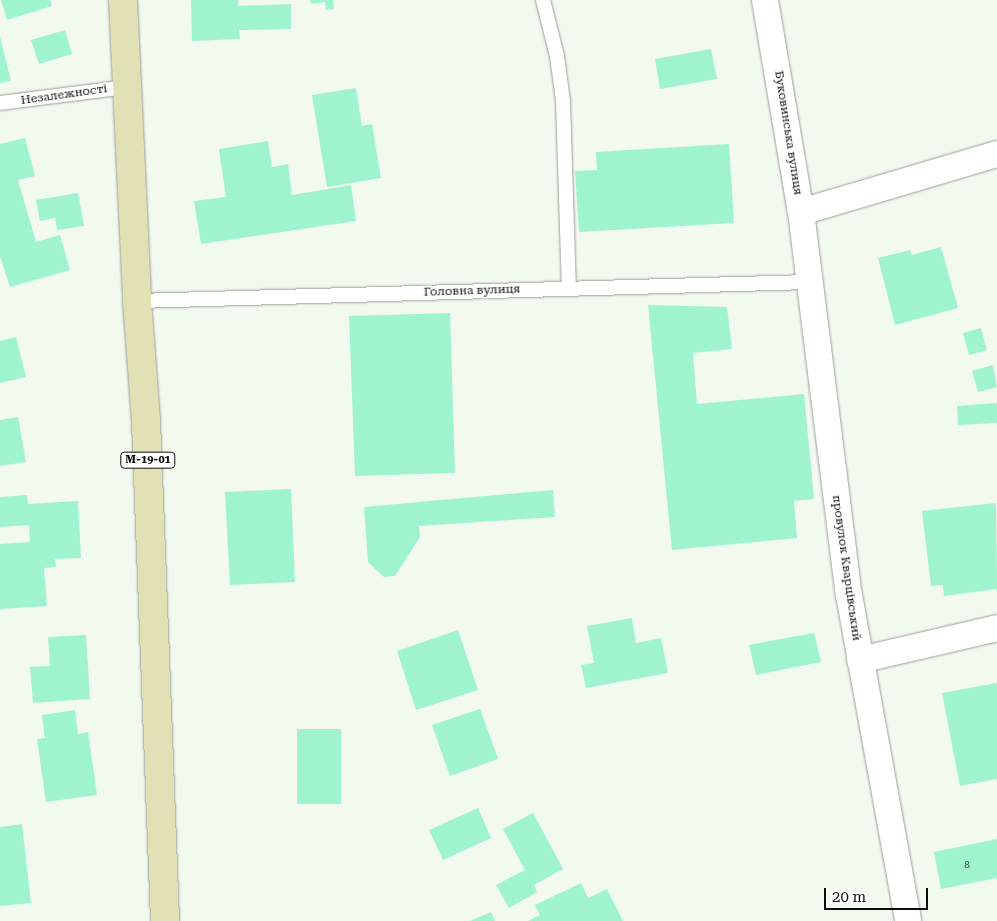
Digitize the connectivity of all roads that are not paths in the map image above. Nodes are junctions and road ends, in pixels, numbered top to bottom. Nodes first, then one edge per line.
1 (123, 0) edge
2 (543, 0) edge
3 (765, 0) edge
4 (127, 86) junction
5 (0, 103) edge
6 (997, 154) edge
7 (801, 212) junction
8 (808, 282) junction
9 (569, 289) junction
10 (137, 301) junction
11 (997, 628) edge
12 (860, 660) junction
13 (165, 921) edge
14 (908, 921) edge

1 - 4 main road, М-19-01
2 - 9 lane
3 - 7 street, Буковинська вулиця
4 - 5 lane, Незалежності
4 - 10 main road, М-19-01
6 - 7 street, Буковинська вулиця
7 - 8 street, провулок Кварцівський
8 - 9 lane, Головна вулиця
8 - 12 street, провулок Кварцівський
9 - 10 lane, Головна вулиця
10 - 13 main road, М-19-01
11 - 12 street
12 - 14 street, провулок Кварцівський

